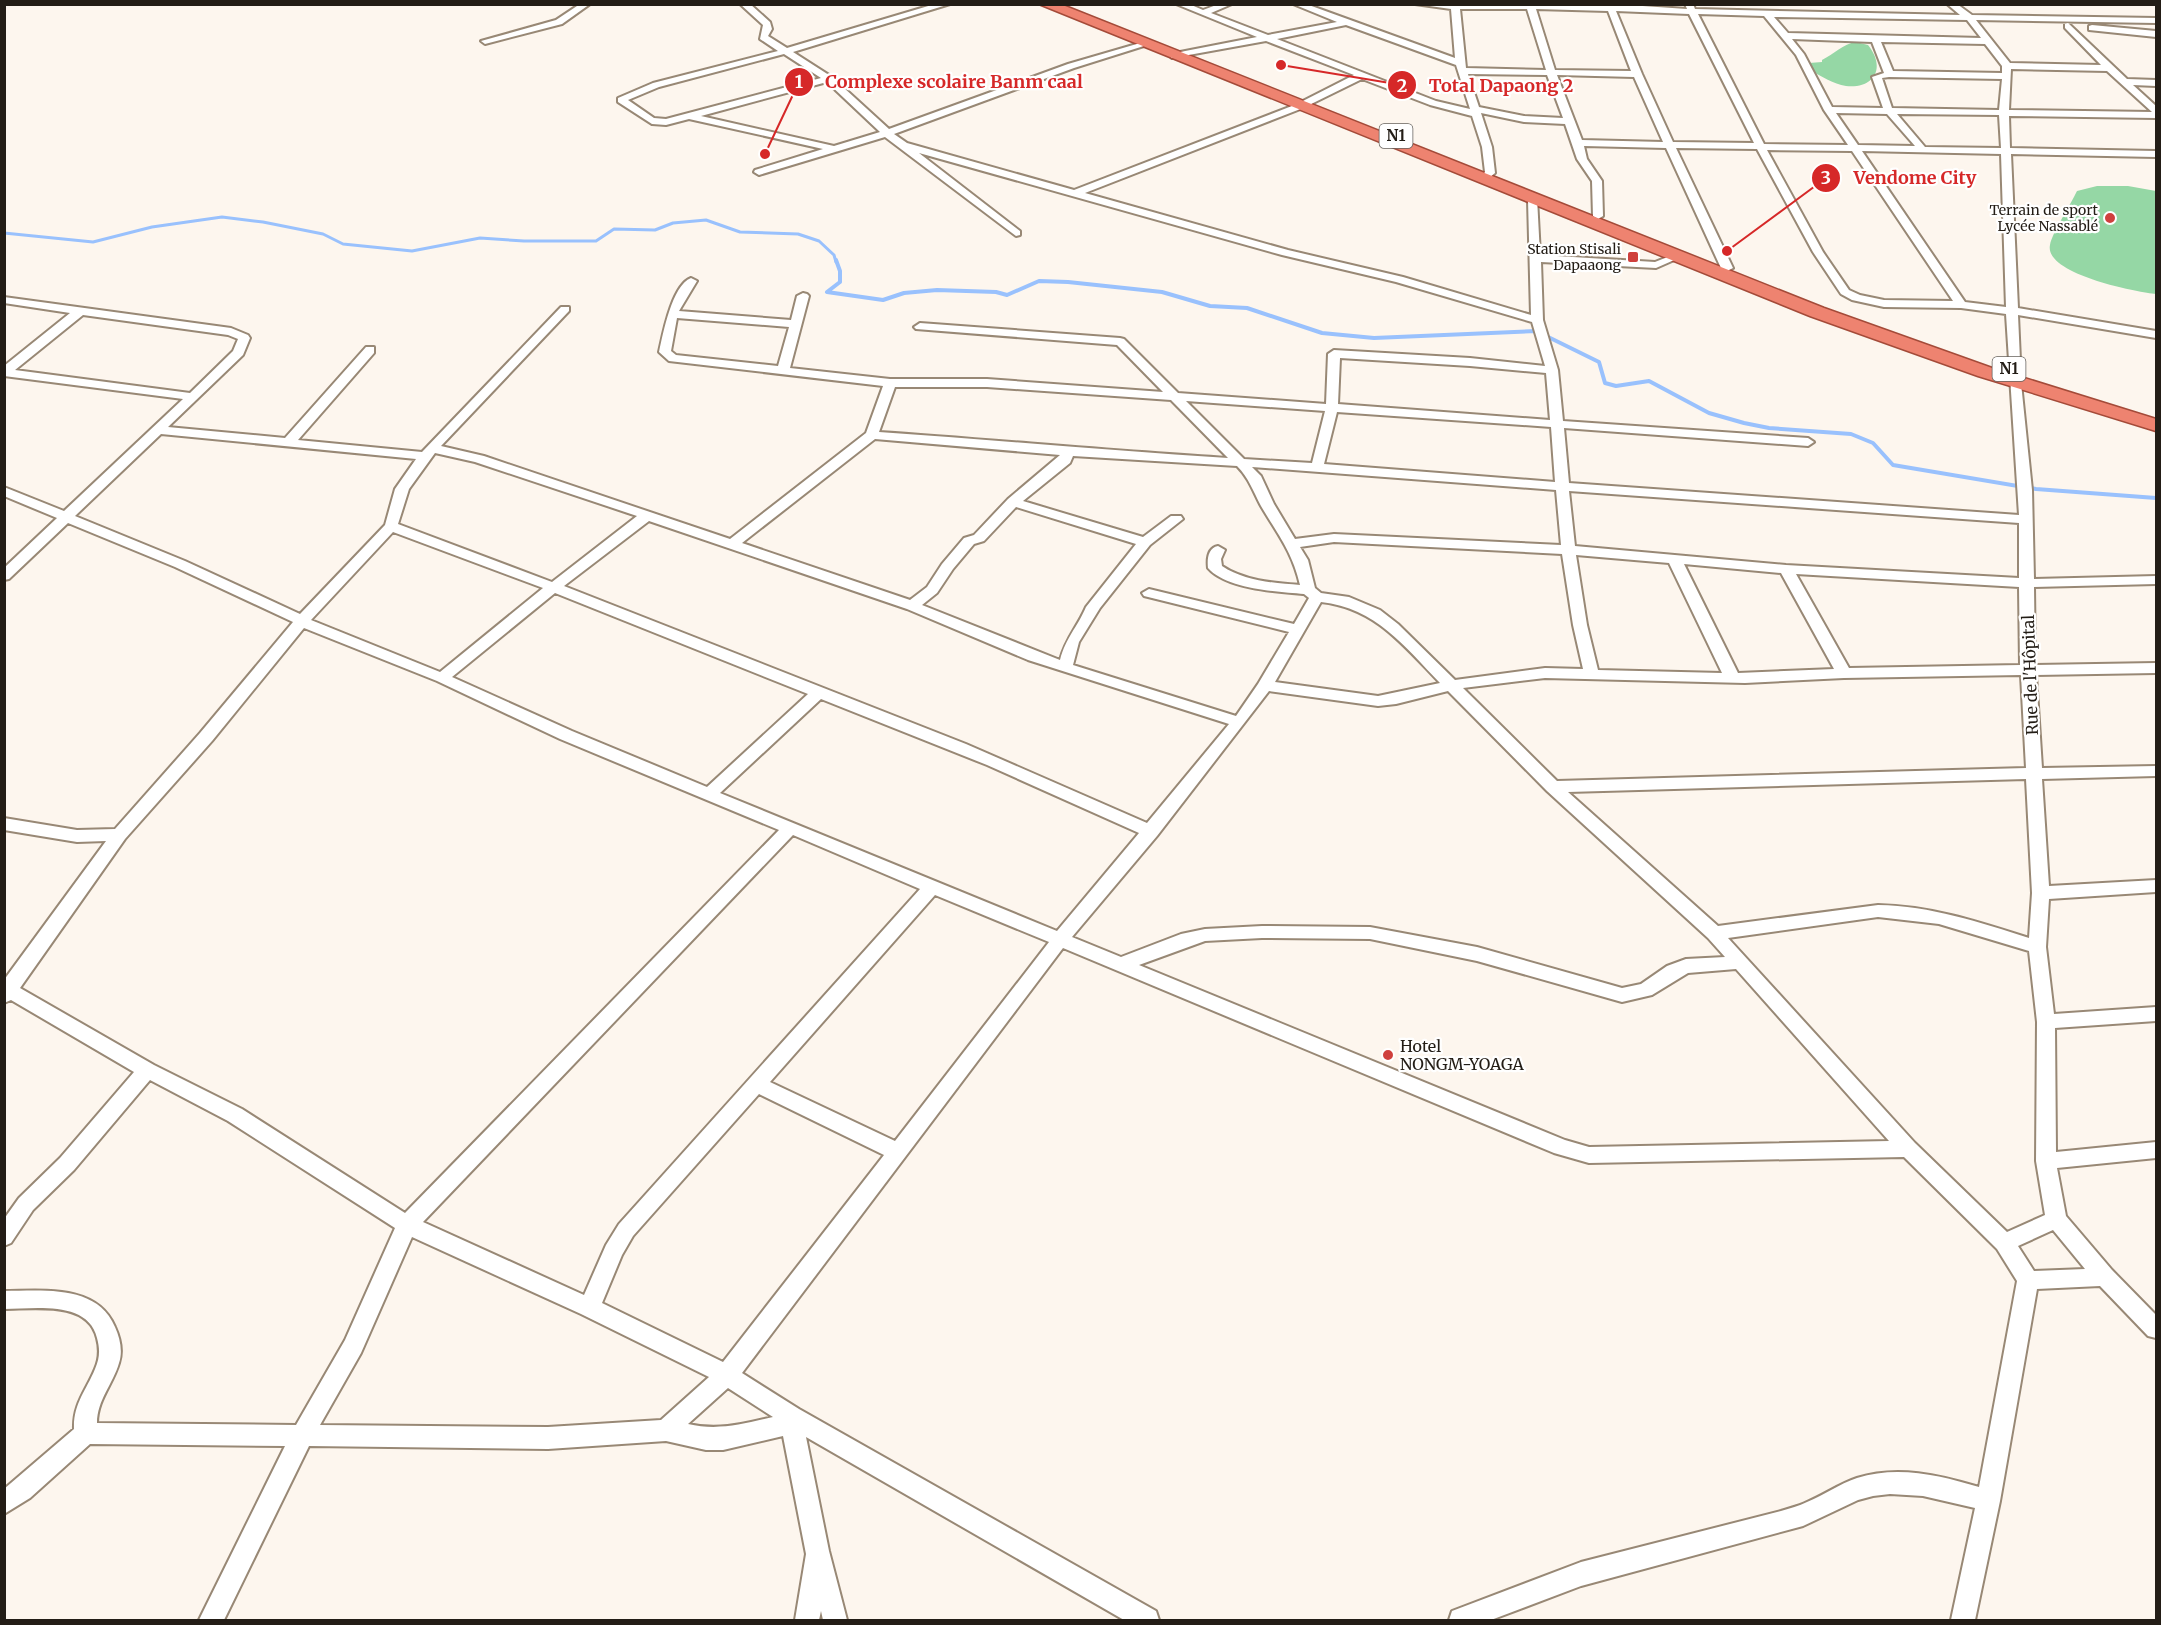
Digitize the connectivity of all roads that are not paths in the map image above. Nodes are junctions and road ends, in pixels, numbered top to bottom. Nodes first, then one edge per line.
1 (586, 4) edge
2 (744, 4) edge
3 (946, 4) edge
4 (1046, 4) edge
5 (1065, 4) edge
6 (1180, 4) edge
7 (1228, 4) edge
8 (1297, 4) edge
9 (1951, 4) edge
10 (1420, 5) edge
11 (1455, 5) edge
12 (1530, 5) edge
13 (1610, 7) edge
14 (1690, 8) edge
15 (1203, 13) junction
16 (1767, 14) junction
17 (1970, 18) junction
18 (2013, 19) junction
19 (2157, 20) edge
20 (1344, 22) junction
21 (1456, 22) junction
22 (2068, 26) junction
23 (2157, 35) edge
24 (1788, 36) junction
25 (1266, 37) junction
26 (1876, 40) junction
27 (2083, 40) junction
28 (485, 41) dead end
29 (1988, 41) junction
30 (1144, 43) junction
31 (787, 51) junction
32 (1181, 55) junction
33 (1461, 67) junction
34 (2109, 68) junction
35 (2006, 71) junction
36 (1551, 73) junction
37 (1637, 74) junction
38 (1889, 75) junction
39 (1360, 76) junction
40 (830, 79) junction
41 (2127, 82) junction
42 (2157, 83) edge
43 (1304, 104) junction
44 (1829, 110) junction
45 (1888, 110) junction
46 (1475, 112) junction
47 (2004, 112) junction
48 (2157, 113) edge
49 (689, 116) junction
50 (1524, 119) junction
51 (1568, 121) junction
52 (1503, 124) dead end
53 (1492, 126) dead end
54 (1481, 129) junction
55 (887, 133) junction
56 (1578, 143) junction
57 (905, 146) junction
58 (1672, 146) junction
59 (1761, 148) junction
60 (1855, 148) junction
61 (835, 149) junction
62 (1923, 150) junction
63 (2006, 153) junction
64 (2157, 154) edge
65 (759, 172) dead end
66 (1487, 176) junction
67 (1077, 193) junction
68 (1533, 200) junction
69 (1598, 216) junction
70 (1016, 233) dead end
71 (1675, 257) junction
72 (1535, 258) junction
73 (1727, 268) junction
74 (691, 281) dead end
75 (803, 296) dead end
76 (4, 300) edge
77 (1961, 305) junction
78 (566, 309) dead end
79 (81, 310) junction
80 (2012, 311) junction
81 (672, 314) junction
82 (1537, 320) junction
83 (796, 324) junction
84 (920, 327) dead end
85 (2157, 334) edge
86 (370, 350) dead end
87 (1552, 370) junction
88 (783, 371) junction
89 (5, 372) edge
90 (2015, 377) junction
91 (890, 383) junction
92 (1176, 396) junction
93 (193, 397) junction
94 (1332, 406) junction
95 (2157, 415) edge
96 (1556, 423) junction
97 (2157, 425) edge
98 (160, 430) junction
99 (872, 435) junction
100 (289, 441) junction
101 (1808, 442) dead end
102 (428, 452) junction
103 (1068, 452) junction
104 (1242, 462) junction
105 (1317, 467) junction
106 (1562, 485) junction
107 (4, 491) edge
108 (1013, 502) junction
109 (646, 516) junction
110 (69, 517) junction
111 (1176, 519) dead end
112 (2024, 519) junction
113 (391, 526) junction
114 (1145, 542) junction
115 (732, 544) junction
116 (1290, 544) junction
117 (1218, 550) dead end
118 (1568, 550) junction
119 (1674, 559) junction
120 (1786, 569) junction
121 (4, 576) edge
122 (2157, 580) edge
123 (2027, 583) junction
124 (553, 587) junction
125 (1149, 593) dead end
126 (1312, 594) junction
127 (912, 606) junction
128 (302, 621) junction
129 (1298, 630) junction
130 (1065, 668) junction
131 (2157, 668) edge
132 (2028, 670) junction
133 (1591, 673) junction
134 (1844, 673) junction
135 (442, 678) junction
136 (1732, 678) junction
137 (1451, 685) junction
138 (1266, 686) junction
139 (818, 693) junction
140 (1239, 722) junction
141 (2157, 771) edge
142 (2033, 775) junction
143 (1554, 787) junction
144 (710, 793) junction
145 (4, 824) edge
146 (791, 827) junction
147 (1151, 832) junction
148 (119, 835) junction
149 (2157, 886) edge
150 (932, 887) junction
151 (2041, 893) junction
152 (1714, 933) junction
153 (1060, 940) junction
154 (2037, 947) junction
155 (1741, 962) junction
156 (1122, 964) junction
157 (7, 991) edge
158 (2157, 1014) edge
159 (2046, 1022) junction
160 (147, 1070) junction
161 (756, 1084) junction
162 (1908, 1149) junction
163 (2157, 1150) edge
164 (898, 1152) junction
165 (2046, 1161) junction
166 (2056, 1219) junction
167 (407, 1225) junction
168 (4, 1237) edge
169 (2004, 1243) junction
170 (2105, 1277) junction
171 (2028, 1280) junction
172 (4, 1300) edge
173 (589, 1307) junction
174 (2157, 1329) edge
175 (727, 1375) junction
176 (791, 1420) junction
177 (666, 1430) junction
178 (86, 1433) junction
179 (303, 1434) junction
180 (1988, 1501) junction
181 (4, 1503) edge
182 (817, 1551) junction
183 (212, 1620) edge
184 (807, 1620) edge
185 (835, 1620) edge
186 (1147, 1620) edge
187 (1461, 1620) edge
188 (1963, 1620) edge

1 - 28 street
2 - 31 street
3 - 31 street
4 - 30 highway, N1
5 - 32 highway, N1
6 - 15 street
7 - 15 street
8 - 20 street
9 - 17 street
10 - 11 street
10 - 21 street
11 - 12 street
11 - 21 street
12 - 13 street
12 - 36 street
13 - 14 street
13 - 37 street
14 - 16 street
14 - 59 street
15 - 25 street
16 - 17 street
16 - 24 street
17 - 18 street
17 - 29 street
18 - 19 street
18 - 22 street
20 - 25 street
20 - 33 street
21 - 33 street
22 - 23 street
22 - 27 street
23 - 27 street
24 - 26 street
24 - 44 street
25 - 32 street
25 - 39 street
26 - 29 street
26 - 38 street
27 - 34 street
29 - 35 street
30 - 32 highway, N1
30 - 55 street
31 - 40 street
31 - 49 street
32 - 43 highway, N1
33 - 36 street
33 - 46 street
34 - 35 street
34 - 41 street
35 - 38 street
35 - 47 street, Rue de l'Hôpital
36 - 37 street
36 - 51 street
37 - 58 street
38 - 45 street
39 - 43 street
39 - 46 street
40 - 49 street
40 - 55 street
41 - 42 street
41 - 48 street
43 - 66 highway, N1
43 - 67 street
44 - 45 street
44 - 60 street
45 - 47 street
45 - 62 street
46 - 50 street
46 - 54 street
47 - 48 street
47 - 63 street, Rue de l'Hôpital
49 - 61 street
50 - 51 street
50 - 52 street
51 - 56 street
53 - 54 street
54 - 66 street
55 - 57 street
55 - 61 street
56 - 58 street
56 - 69 street
57 - 67 street
57 - 70 street
58 - 59 street
58 - 73 street
59 - 60 street
59 - 77 street
60 - 62 street
60 - 77 street
61 - 65 street
62 - 63 street
63 - 64 street
63 - 80 street, Rue de l'Hôpital
66 - 68 highway, N1
66 - 69 highway, N1
67 - 82 street
68 - 71 highway, N1
68 - 72 street
69 - 73 highway, N1
71 - 72 street
71 - 90 highway, N1
72 - 82 street
73 - 90 highway, N1
74 - 81 street
75 - 83 street
76 - 79 street
77 - 80 street
78 - 102 street
79 - 89 street
79 - 93 street
80 - 85 street
80 - 90 street, Rue de l'Hôpital
81 - 83 street
81 - 88 street
82 - 87 street
83 - 88 street
84 - 92 street
86 - 100 street
87 - 94 street
87 - 96 street
88 - 91 street
89 - 93 street
90 - 95 highway, N1
90 - 97 highway, N1
90 - 112 street, Rue de l'Hôpital
91 - 92 street
91 - 99 street
92 - 94 street
92 - 104 street
93 - 98 street
94 - 96 street
94 - 105 street
96 - 101 street
96 - 106 street
98 - 100 street
98 - 110 street
99 - 103 street
99 - 115 street
100 - 102 street
102 - 109 street
102 - 113 street
103 - 104 street
103 - 108 street
104 - 105 street
104 - 116 street
105 - 106 street
106 - 112 street
106 - 118 street
107 - 110 street
108 - 114 street
108 - 127 street
109 - 115 street
109 - 124 street
110 - 121 street
110 - 128 street
111 - 114 street
112 - 123 street, Rue de l'Hôpital
113 - 124 street
113 - 128 street
114 - 130 street
115 - 127 street
116 - 118 street
116 - 126 street
117 - 126 street
118 - 119 street
118 - 133 street
119 - 120 street
119 - 136 street
120 - 123 street
120 - 134 street
122 - 123 street
123 - 132 street, Rue de l'Hôpital
124 - 135 street
124 - 139 street
125 - 129 street
126 - 129 street
126 - 137 street
127 - 130 street
128 - 135 street
128 - 148 street
129 - 138 street
130 - 140 street
131 - 132 street
132 - 134 street
132 - 142 street, Rue de l'Hôpital
133 - 136 street
133 - 137 street
134 - 136 street
135 - 144 street
137 - 138 street
137 - 143 street
138 - 140 street
139 - 144 street
139 - 147 street
140 - 147 street
141 - 142 street
142 - 143 street
142 - 151 street, Rue de l'Hôpital
143 - 152 street
144 - 146 street
145 - 148 street
146 - 150 street
146 - 167 street
147 - 153 street
148 - 157 street
149 - 151 street
150 - 153 street
150 - 161 street
151 - 154 street, Rue de l'Hôpital
152 - 154 street
152 - 155 street
153 - 156 street
153 - 164 street
154 - 159 street, Rue de l'Hôpital
155 - 156 street
155 - 162 street
156 - 162 street
157 - 160 street
158 - 159 street
159 - 165 street, Rue de l'Hôpital
160 - 167 street
160 - 168 street
161 - 164 street
161 - 173 street
162 - 169 street
163 - 165 street
164 - 175 street
165 - 166 street, Rue de l'Hôpital
166 - 169 street
166 - 170 street
167 - 173 street
167 - 179 street
169 - 171 street
170 - 171 street
170 - 174 street
171 - 180 street
172 - 178 street
173 - 175 street
175 - 176 street
175 - 177 street
176 - 177 street
176 - 182 street
176 - 186 street
177 - 179 street
178 - 179 street
178 - 181 street
179 - 183 street
180 - 187 street
180 - 188 street
182 - 184 street
182 - 185 street

